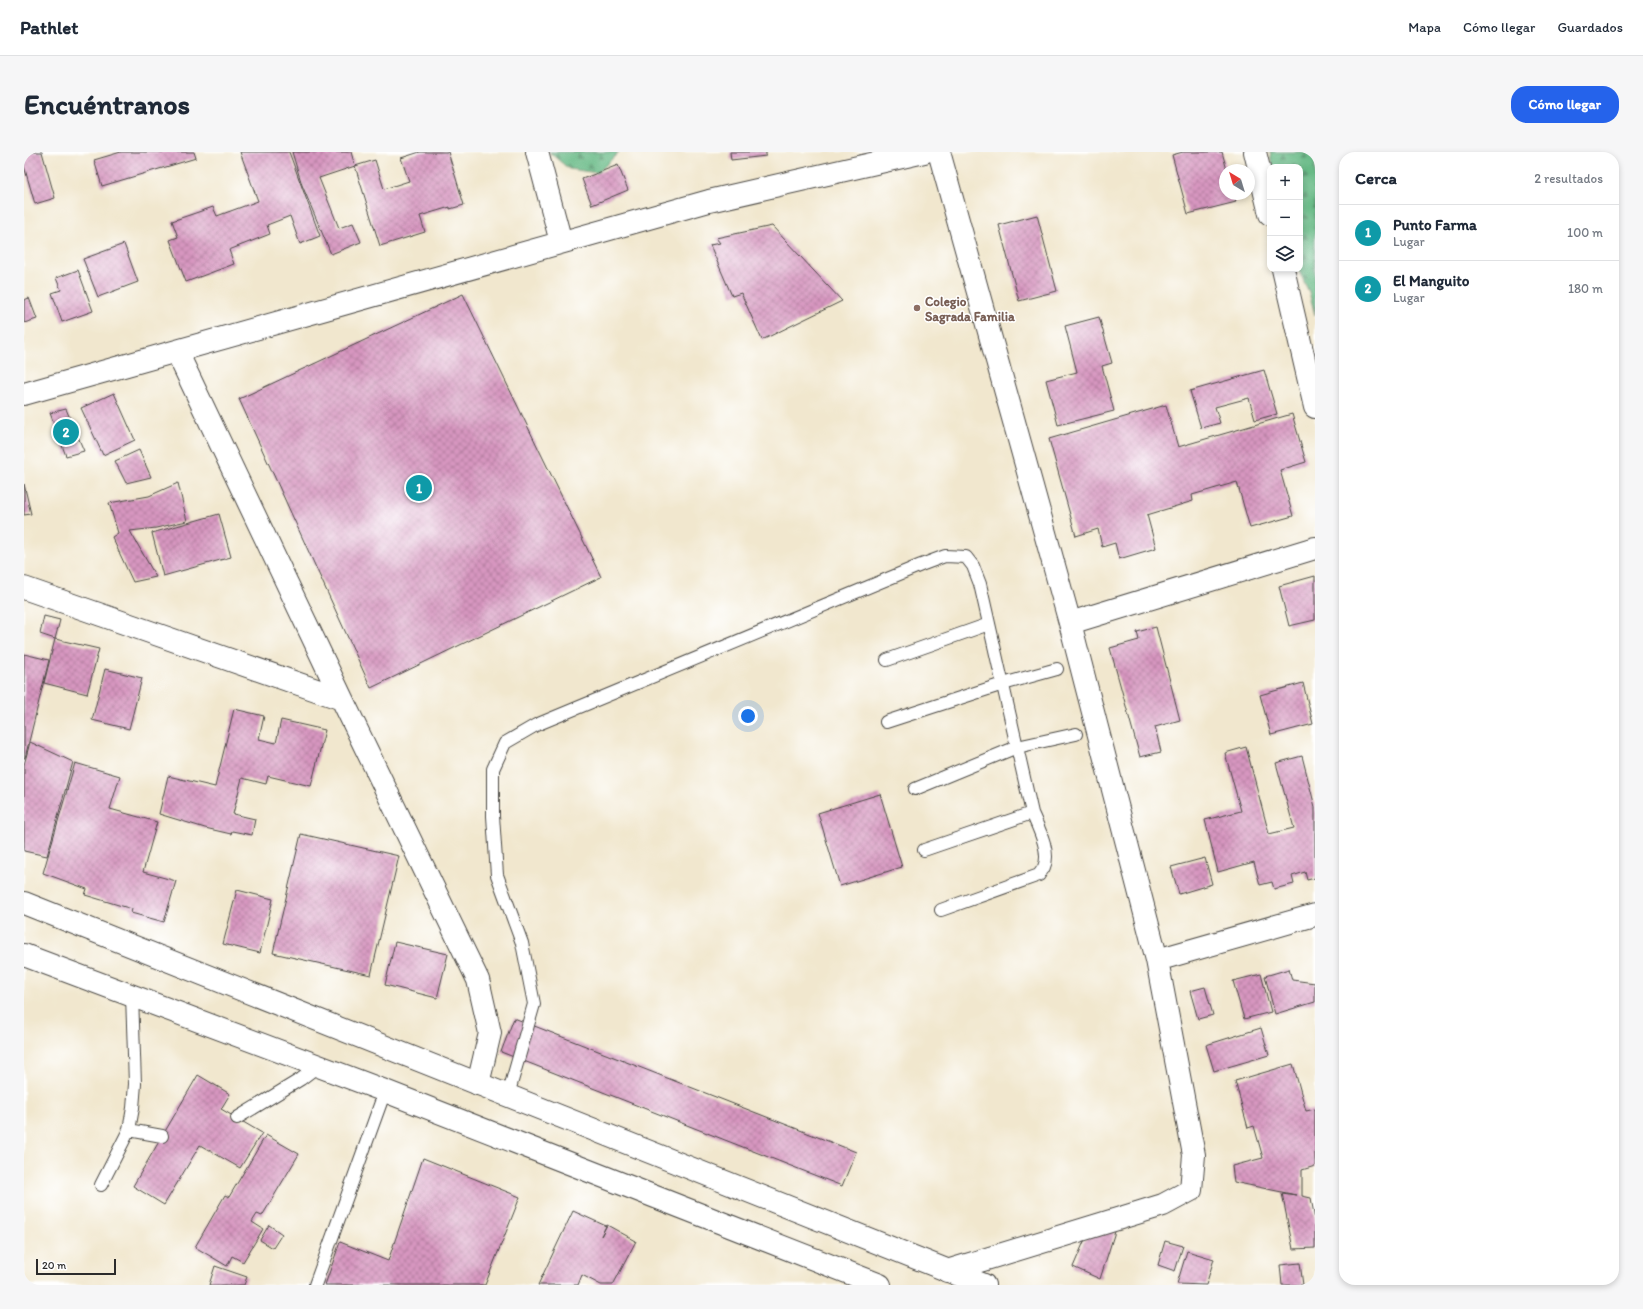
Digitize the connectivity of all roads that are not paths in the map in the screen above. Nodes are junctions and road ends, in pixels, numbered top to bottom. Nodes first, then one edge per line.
1 (537, 152) edge
2 (924, 152) edge
3 (938, 152) edge
4 (1256, 152) edge
5 (1267, 201) edge
6 (561, 242) junction
7 (1284, 272) edge
8 (176, 352) junction
9 (24, 394) edge
10 (1315, 407) edge
11 (1315, 548) edge
12 (24, 588) edge
13 (1070, 623) junction
14 (989, 624) junction
15 (887, 660) dead end
16 (1058, 669) dead end
17 (1003, 684) junction
18 (342, 699) junction
19 (886, 722) dead end
20 (1076, 734) dead end
21 (1017, 747) junction
22 (914, 789) dead end
23 (1032, 813) junction
24 (924, 850) dead end
25 (24, 903) edge
26 (941, 910) dead end
27 (1315, 915) edge
28 (24, 955) edge
29 (1157, 960) junction
30 (132, 996) junction
31 (318, 1066) junction
32 (478, 1084) junction
33 (385, 1091) junction
34 (508, 1095) junction
35 (237, 1118) dead end
36 (129, 1130) junction
37 (162, 1136) dead end
38 (101, 1185) dead end
39 (947, 1271) junction
40 (315, 1285) edge
41 (880, 1285) edge
42 (984, 1285) edge

1 - 6 main road
2 - 6 main road
3 - 13 main road
4 - 5 main road
6 - 8 main road
7 - 10 main road
8 - 9 main road
8 - 18 main road
11 - 13 main road
12 - 18 main road
13 - 29 main road
14 - 15 lane
14 - 17 lane
14 - 34 lane
16 - 17 lane
17 - 19 lane
17 - 21 lane
18 - 32 main road
20 - 21 lane
21 - 22 lane
21 - 23 lane
23 - 24 lane
23 - 26 lane
25 - 32 main road
27 - 29 main road
28 - 30 main road
29 - 39 main road
30 - 31 main road
30 - 36 lane
31 - 33 main road
31 - 35 lane
32 - 34 main road
33 - 40 lane
33 - 41 main road
34 - 39 main road
36 - 37 lane
36 - 38 lane
39 - 42 main road

